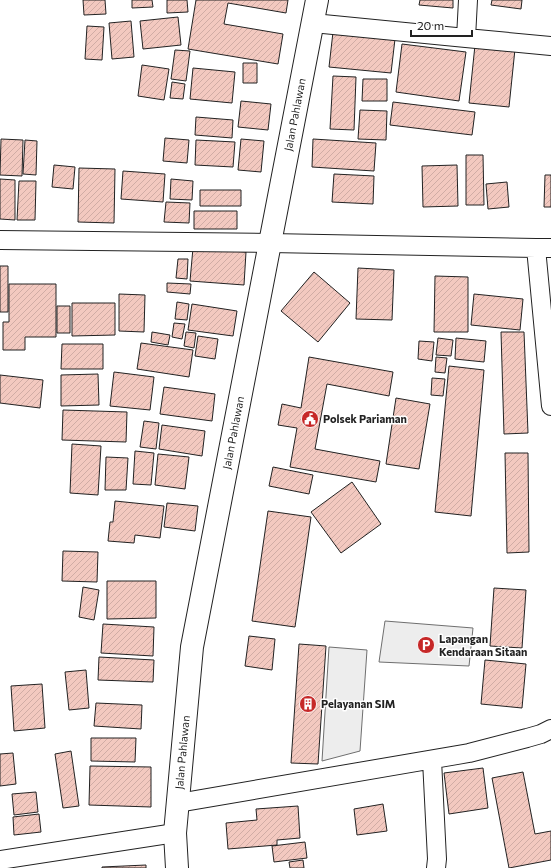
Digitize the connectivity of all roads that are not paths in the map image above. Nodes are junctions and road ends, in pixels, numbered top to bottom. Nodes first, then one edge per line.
1 (317, 0) edge
2 (468, 0) edge
3 (313, 24) junction
4 (466, 38) junction
5 (551, 46) edge
6 (0, 240) edge
7 (270, 243) junction
8 (544, 248) edge
9 (551, 406) edge
10 (551, 729) edge
11 (432, 760) junction
12 (178, 803) junction
13 (175, 834) junction
14 (0, 860) edge
15 (177, 868) edge
16 (436, 868) edge

1 - 3 street, Jalan Pahlawan
2 - 4 street
3 - 4 street
3 - 7 street, Jalan Pahlawan
4 - 5 street
6 - 7 street
7 - 8 street
7 - 12 street, Jalan Pahlawan
8 - 9 street
10 - 11 street
11 - 12 street
11 - 16 street
12 - 13 street, Jalan Pahlawan
13 - 14 street
13 - 15 street, Jalan Pahlawan

